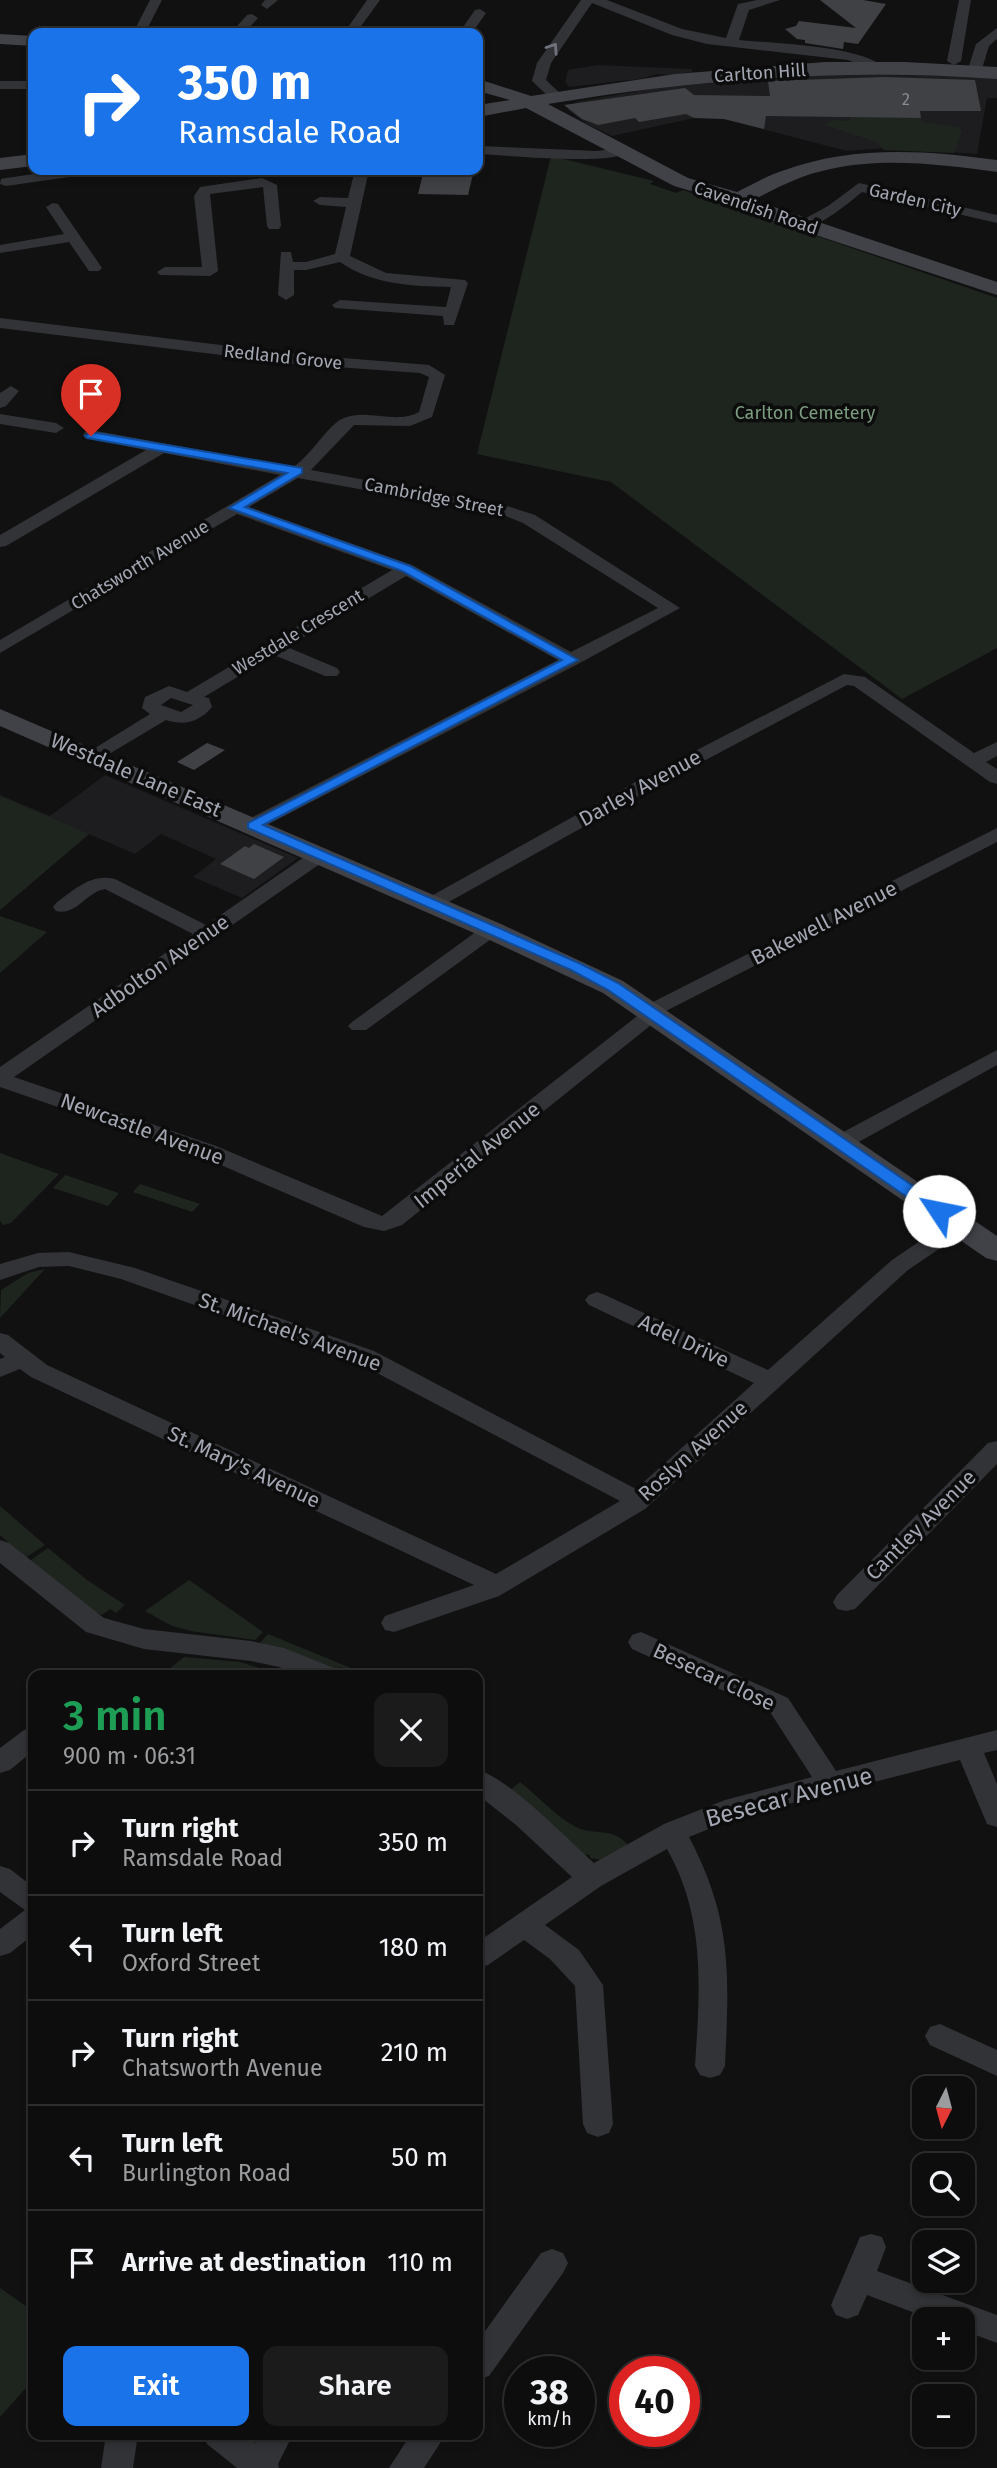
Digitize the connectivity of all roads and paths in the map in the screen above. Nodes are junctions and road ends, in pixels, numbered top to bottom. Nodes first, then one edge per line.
1 (147, 0) edge
2 (156, 0) edge
3 (374, 0) edge
4 (587, 0) edge
5 (596, 0) edge
6 (774, 0) edge
7 (965, 0) edge
8 (480, 13) dead end
9 (142, 28) edge
10 (354, 28) edge
11 (469, 28) edge
12 (960, 34) junction
13 (993, 35) edge
14 (0, 39) edge
15 (28, 41) edge
16 (731, 43) junction
17 (954, 61) dead end
18 (875, 67) junction
19 (990, 69) edge
20 (0, 85) edge
21 (28, 85) edge
22 (483, 86) edge
23 (556, 96) junction
24 (525, 101) junction
25 (483, 110) edge
26 (483, 150) edge
27 (621, 152) junction
28 (28, 162) edge
29 (997, 166) edge
30 (28, 172) edge
31 (3, 173) edge
32 (361, 175) edge
33 (262, 176) edge
34 (739, 199) junction
35 (320, 201) dead end
36 (354, 202) junction
37 (53, 207) dead end
38 (997, 219) edge
39 (802, 224) junction
40 (274, 226) dead end
41 (74, 237) junction
42 (0, 249) edge
43 (342, 257) junction
44 (94, 268) dead end
45 (229, 270) dead end
46 (210, 271) junction
47 (165, 272) dead end
48 (997, 289) edge
49 (286, 295) dead end
50 (340, 305) dead end
51 (450, 317) joint
52 (0, 323) edge
53 (0, 419) edge
54 (342, 427) joint
55 (56, 428) dead end
56 (91, 436) dead end
57 (163, 447) junction
58 (298, 471) junction
59 (235, 508) junction
60 (0, 542) edge
61 (406, 569) junction
62 (271, 647) junction
63 (0, 648) edge
64 (572, 660) junction
65 (331, 673) dead end
66 (0, 717) edge
67 (997, 748) edge
68 (94, 757) junction
69 (974, 761) junction
70 (997, 778) edge
71 (252, 825) junction
72 (997, 834) edge
73 (320, 855) junction
74 (430, 904) junction
75 (63, 907) dead end
76 (491, 930) junction
77 (208, 934) junction
78 (652, 1012) junction
79 (359, 1026) dead end
80 (997, 1056) edge
81 (0, 1079) edge
82 (840, 1143) junction
83 (282, 1183) joint
84 (959, 1225) junction
85 (997, 1251) edge
86 (0, 1272) edge
87 (597, 1300) dead end
88 (0, 1341) edge
89 (10, 1364) edge
90 (770, 1381) junction
91 (997, 1449) edge
92 (636, 1503) junction
93 (0, 1549) edge
94 (490, 1589) junction
95 (846, 1602) dead end
96 (394, 1623) dead end
97 (641, 1642) dead end
98 (313, 1670) edge
99 (997, 1740) edge
100 (28, 1741) edge
101 (969, 1749) junction
102 (0, 1763) edge
103 (483, 1784) edge
104 (830, 1784) junction
105 (997, 1816) edge
106 (674, 1832) junction
107 (0, 1877) edge
108 (590, 1878) junction
109 (28, 1898) edge
110 (28, 1923) edge
111 (522, 1926) junction
112 (0, 1945) edge
113 (483, 1953) edge
114 (940, 2036) dead end
115 (997, 2064) edge
116 (710, 2066) dead end
117 (597, 2124) dead end
118 (872, 2246) dead end
119 (552, 2263) dead end
120 (997, 2329) edge
121 (483, 2359) edge
122 (121, 2440) edge
123 (226, 2440) edge
124 (274, 2440) edge
125 (426, 2440) edge
126 (262, 2467) edge
127 (117, 2468) edge
128 (405, 2468) edge

1 - 2 street
2 - 9 street
3 - 10 street
23 -> 4 street
5 - 16 street
6 - 16 street
7 - 12 street
8 - 11 street
12 - 13 street
12 - 17 street
13 - 19 street
14 - 15 street
16 - 18 street
18 - 19 street, Carlton Hill
18 - 23 street, Carlton Hill
20 - 21 street
22 - 24 street, Cavendish Road
23 - 24 street, Carlton Hill
24 - 25 street, Carlton Hill
24 - 27 street, Cavendish Road
26 - 27 street
27 - 34 street, Cavendish Road
28 - 31 street
29 - 34 street
30 - 31 street
32 - 36 street
33 - 40 street
33 - 46 street
34 - 39 street, Cavendish Road
35 - 36 street
36 - 43 street
37 - 41 street
38 - 39 street, Garden City
39 - 48 street, Cavendish Road
41 - 42 street
41 - 44 street
43 - 49 street
43 - 51 street
45 - 46 street
46 - 47 street
50 - 51 street
52 - 54 street, Redland Grove
53 - 55 street
54 - 58 street, Chatsworth Avenue
56 - 57 street
57 - 58 street
57 - 60 street
58 - 59 street, Chatsworth Avenue
58 - 64 street, Cambridge Street
59 - 61 street
59 - 63 street, Chatsworth Avenue
61 - 62 street, Westdale Crescent
61 - 64 street
62 - 65 street
62 - 68 street, Westdale Crescent
64 - 71 street
66 - 68 street, Westdale Lane East
67 - 69 street
68 - 71 street, Westdale Lane East
69 - 70 street
69 - 74 street, Darley Avenue
71 - 73 street, Westdale Lane East
72 - 78 street, Bakewell Avenue
73 - 74 street, Westdale Lane East
73 - 77 street, Adbolton Avenue
74 - 76 street, Westdale Lane East
75 - 77 street
76 - 78 street, Westdale Lane East
76 - 79 street
77 - 81 street, Adbolton Avenue
78 - 82 street, Westdale Lane East
78 - 83 street, Imperial Avenue
80 - 82 street
81 - 83 street, Newcastle Avenue
82 - 84 street, Westdale Lane East
84 - 85 street, Westdale Lane East
84 - 90 street, Roslyn Avenue
86 - 92 street, St. Michael's Avenue
87 - 90 street, Adel Drive
88 - 89 street, St. Mary's Avenue
89 - 94 street, St. Mary's Avenue
90 - 92 street, Roslyn Avenue
91 - 95 street, Cantley Avenue
92 - 94 street, Roslyn Avenue
93 - 98 street
94 - 96 street, Roslyn Avenue
97 - 104 street, Besecar Close
99 - 101 street, Besecar Avenue
100 - 102 street
101 - 104 street, Besecar Avenue
101 - 105 street
103 - 108 street
104 - 106 street, Besecar Avenue
106 - 108 street, Besecar Avenue
106 - 116 street
107 - 109 street
108 - 111 street, Besecar Avenue
110 - 112 street
111 - 113 street, Besecar Avenue
111 - 117 street
114 - 115 street
118 - 120 street
119 - 121 street
122 - 127 street
123 - 126 street
124 - 126 street
125 - 128 street

